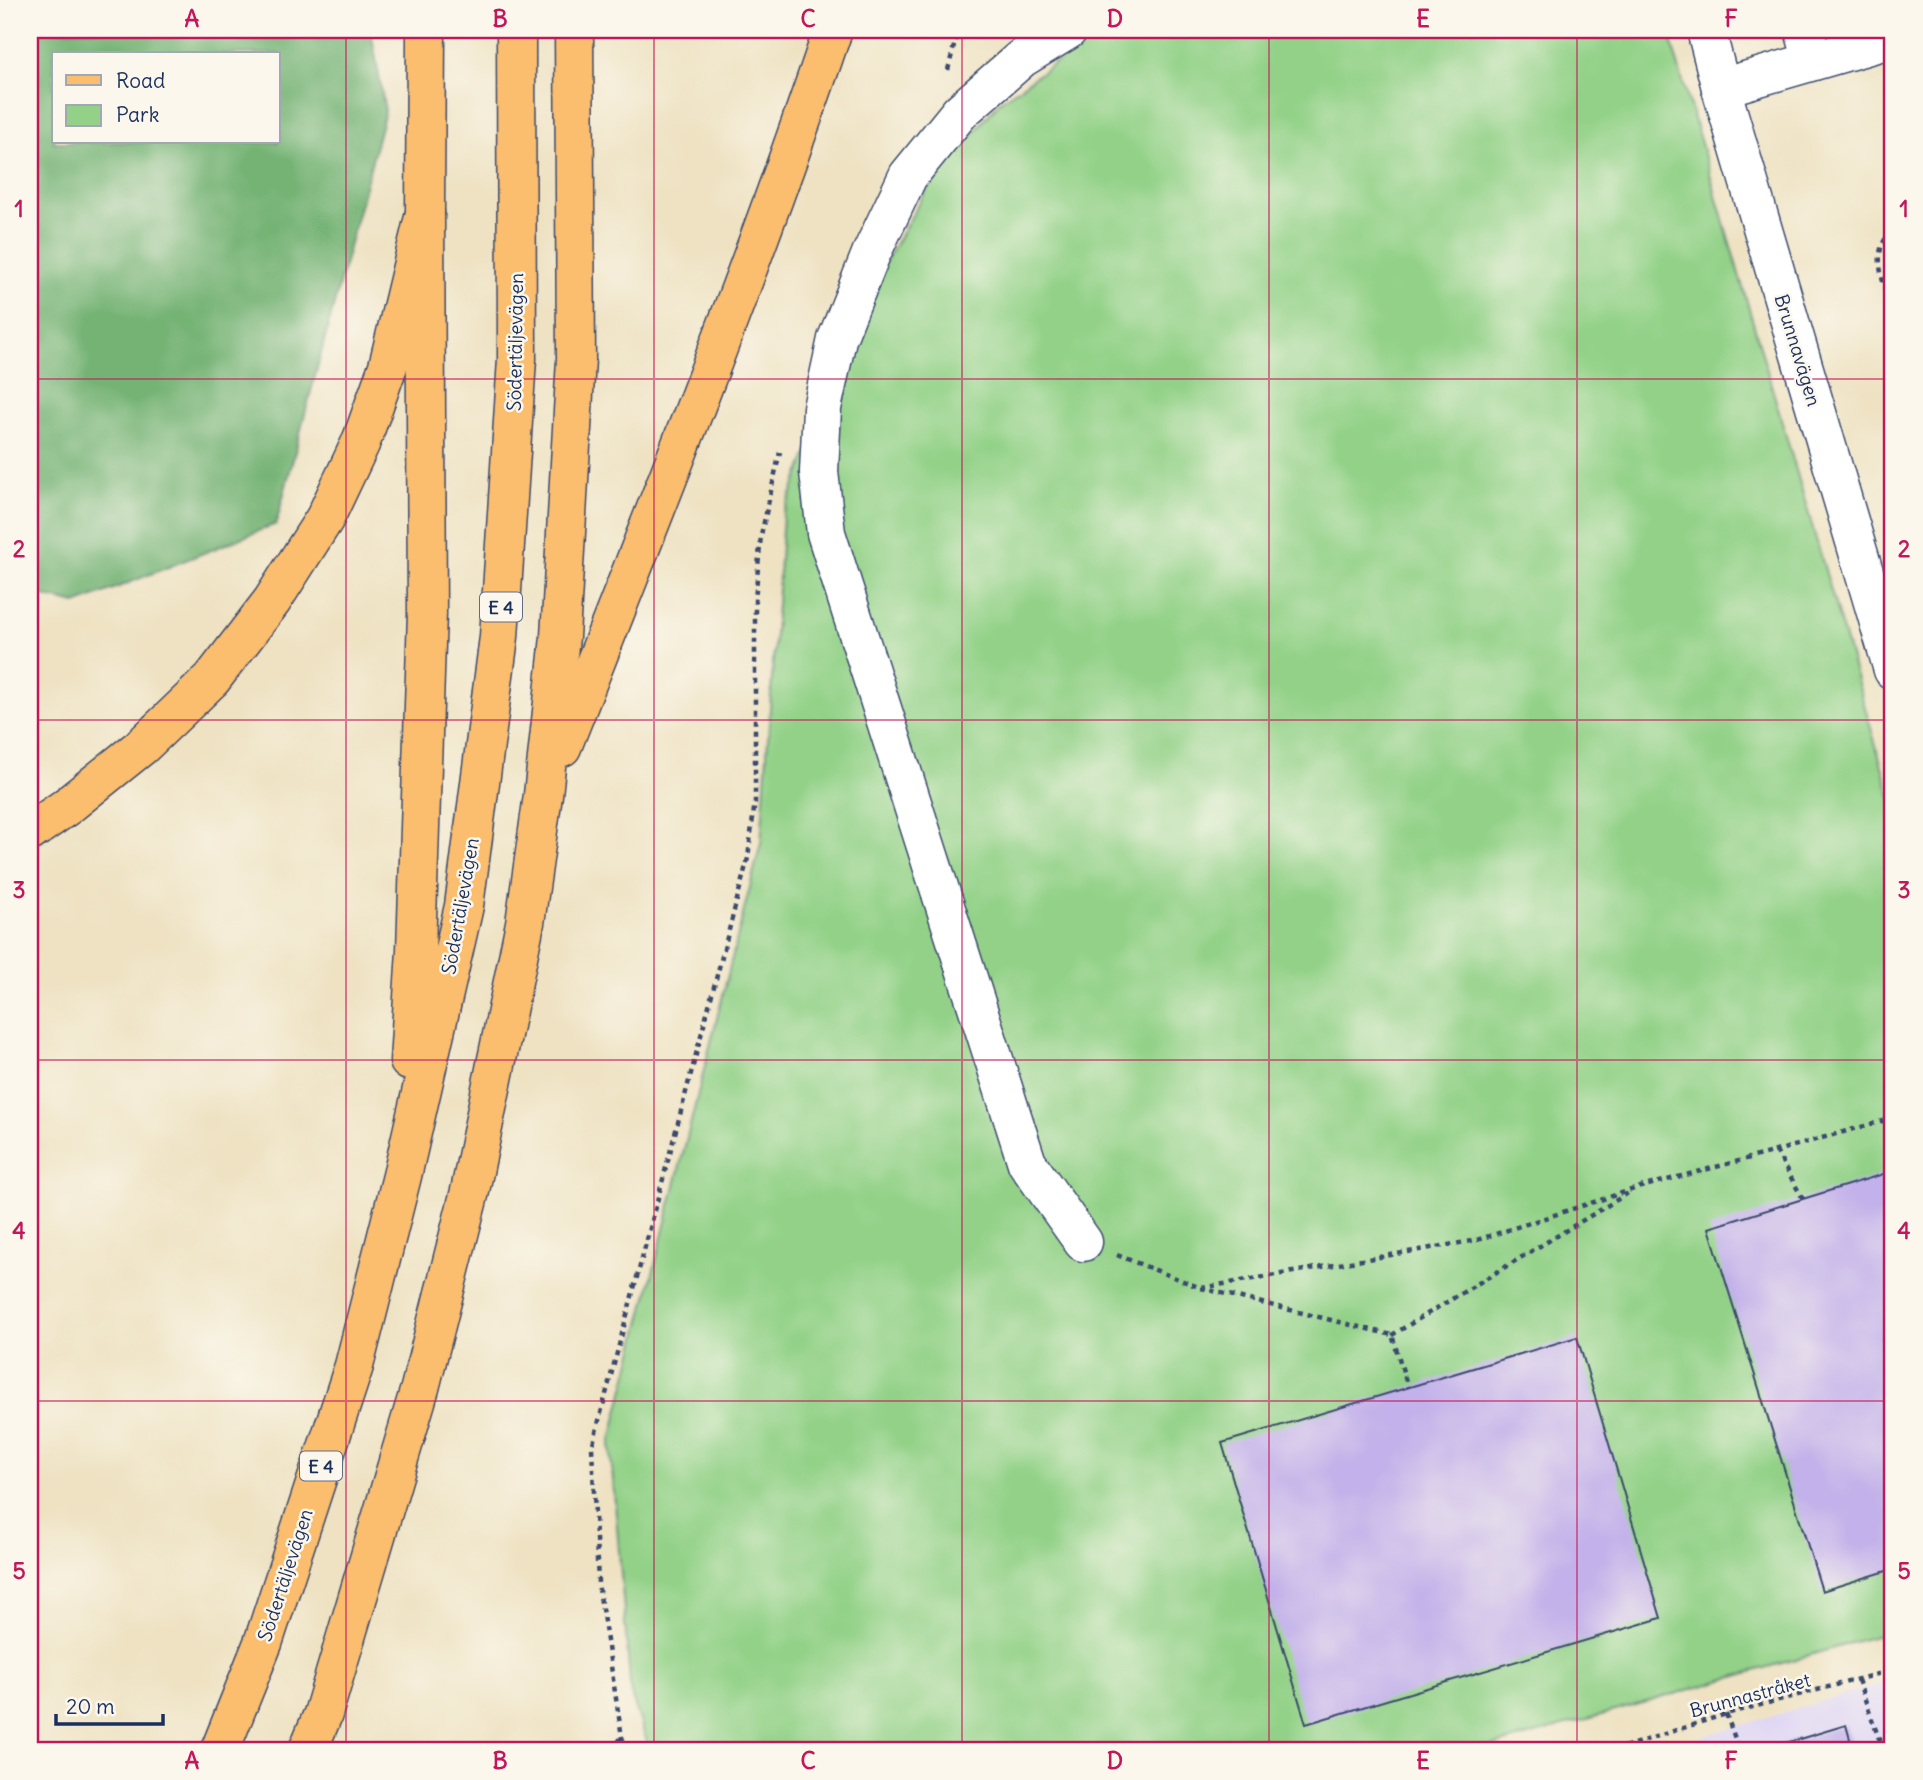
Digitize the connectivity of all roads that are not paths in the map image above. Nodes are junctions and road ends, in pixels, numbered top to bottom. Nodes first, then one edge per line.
1 (426, 30) edge
2 (516, 30) edge
3 (574, 30) edge
4 (833, 30) edge
5 (1068, 30) edge
6 (1706, 30) edge
7 (1893, 38) edge
8 (1808, 46) edge
9 (1721, 88) junction
10 (425, 213) junction
11 (1893, 670) edge
12 (543, 795) junction
13 (66, 807) junction
14 (30, 822) edge
15 (30, 832) edge
16 (402, 1176) junction
17 (1083, 1242) road end
18 (220, 1750) edge
19 (308, 1750) edge

1 - 10 main road
2 - 16 main road, Södertäljevägen / E 4
3 - 12 main road
4 - 12 main road
5 - 17 street
6 - 9 street, Brunnavägen
7 - 8 street
8 - 9 street
9 - 11 street, Brunnavägen
10 - 13 main road
10 - 16 main road
12 - 19 main road
13 - 14 main road
13 - 15 main road
16 - 18 main road, Södertäljevägen / E 4

